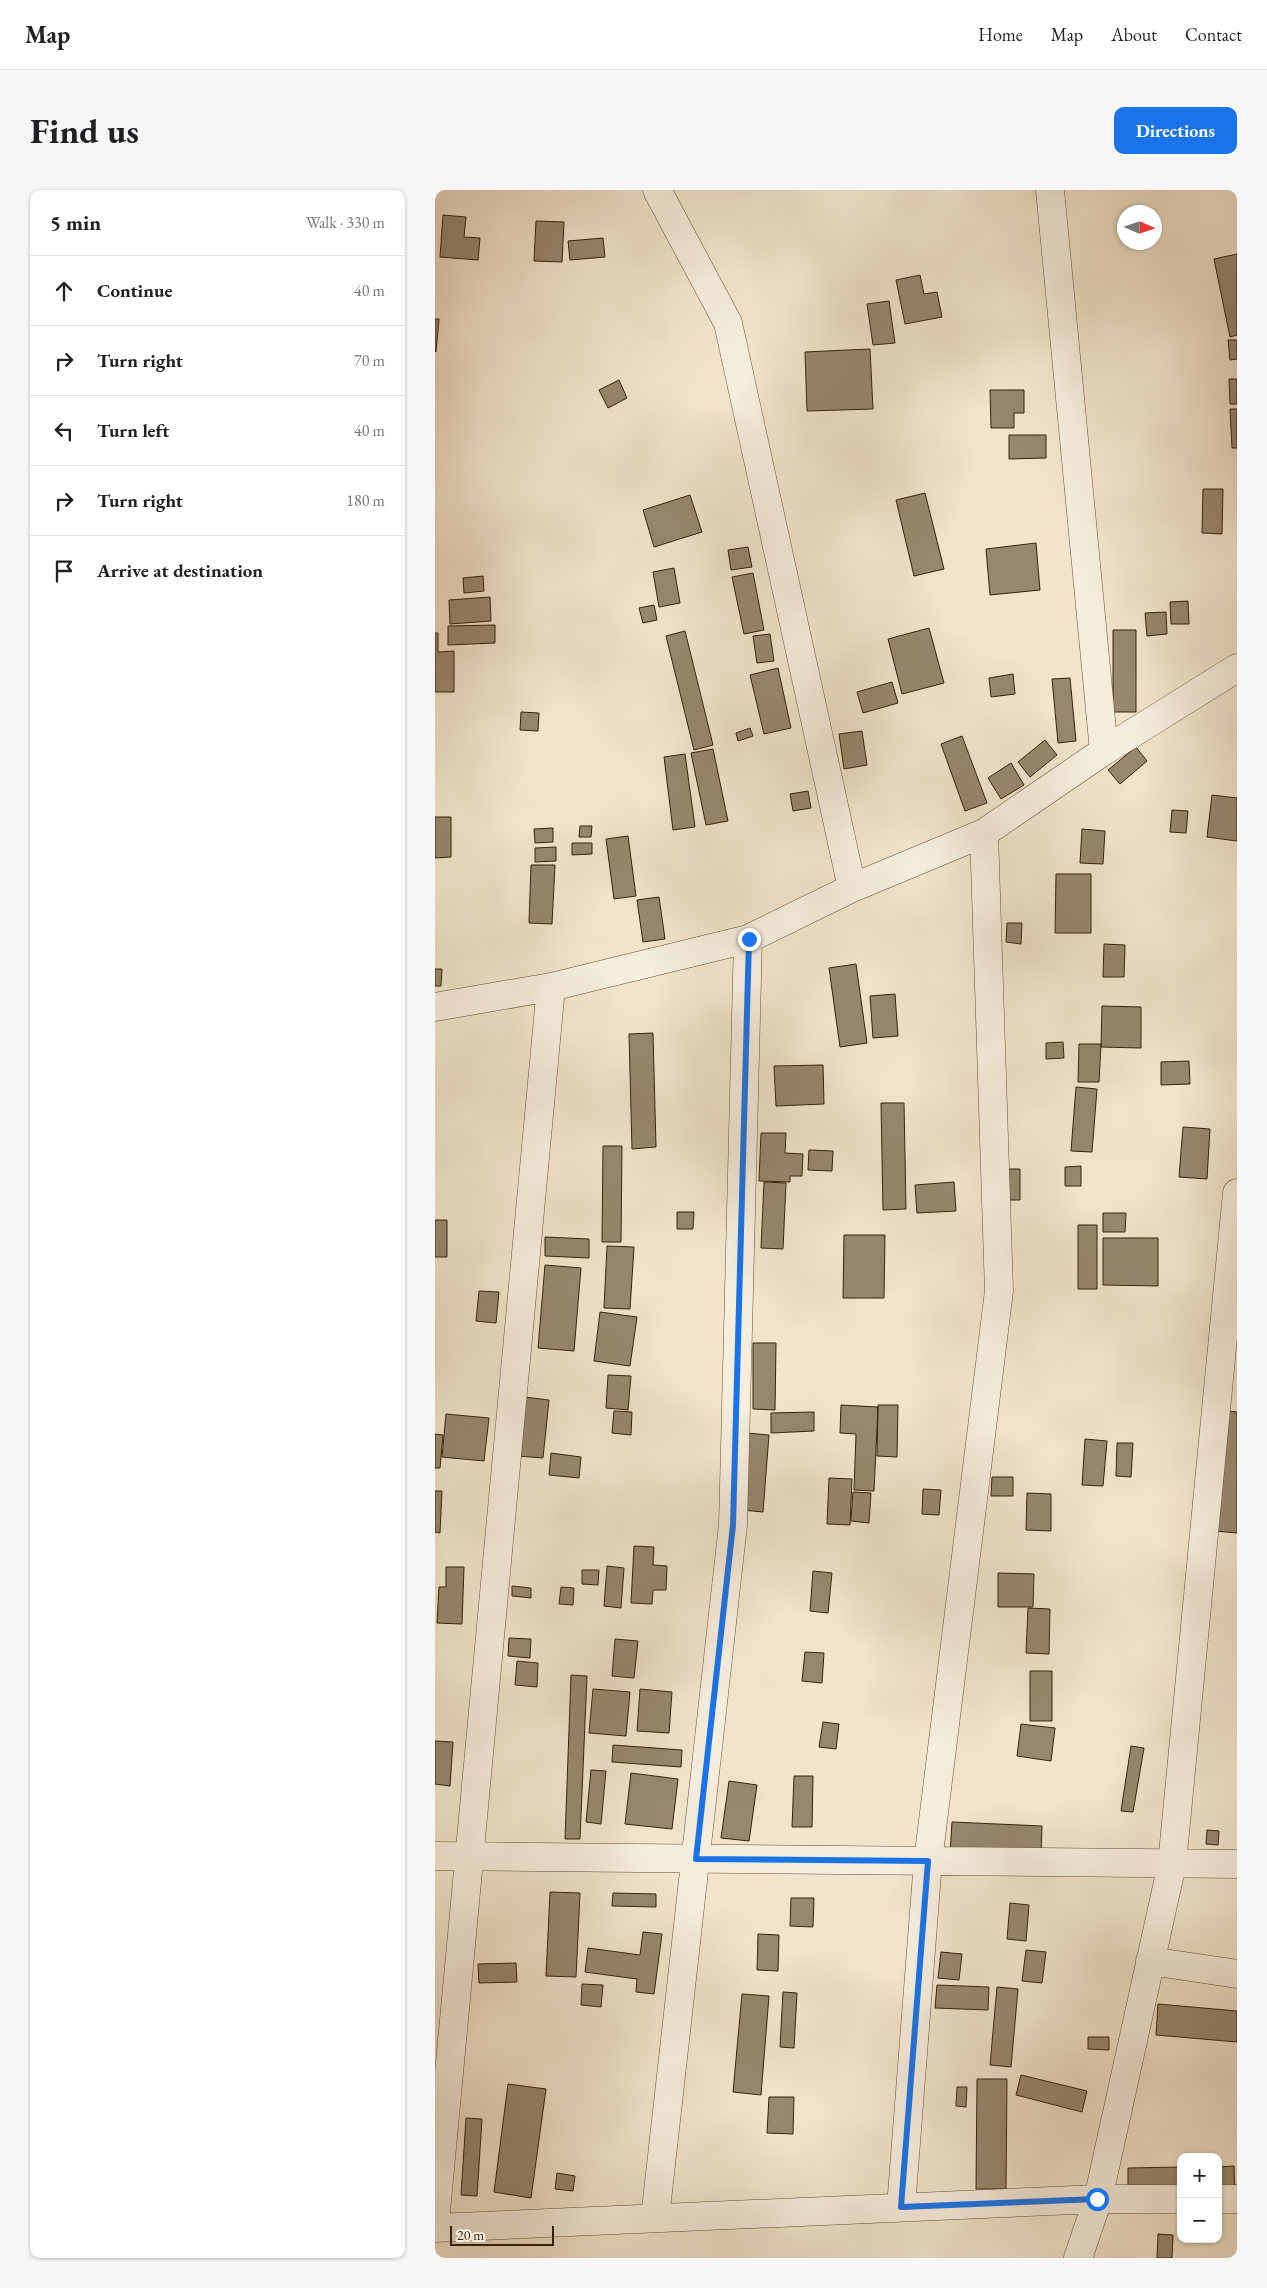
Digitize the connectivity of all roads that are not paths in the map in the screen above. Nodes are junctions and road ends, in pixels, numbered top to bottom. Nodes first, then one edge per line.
1 (657, 190) edge
2 (1050, 190) edge
3 (1237, 668) edge
4 (1103, 751) junction
5 (984, 833) junction
6 (852, 888) junction
7 (749, 939) junction
8 (551, 987) junction
9 (435, 1007) edge
10 (1237, 1192) edge
11 (435, 1856) edge
12 (469, 1856) junction
13 (696, 1859) junction
14 (928, 1861) junction
15 (1172, 1864) junction
16 (1237, 1864) edge
17 (1150, 1961) junction
18 (1237, 1974) edge
19 (1097, 2199) junction
20 (1177, 2199) edge
21 (1222, 2199) edge
22 (1237, 2199) edge
23 (901, 2207) junction
24 (655, 2218) junction
25 (435, 2222) edge
26 (435, 2228) edge
27 (1078, 2258) edge

1 - 6 street
2 - 4 street
3 - 4 street
4 - 5 street
5 - 6 street
5 - 14 street
6 - 7 street
7 - 8 street
7 - 13 street
8 - 9 street
8 - 12 street
10 - 15 street
11 - 12 street
12 - 13 street
12 - 25 street
13 - 14 street
13 - 24 street
14 - 15 street
14 - 23 street
15 - 16 street
15 - 17 street
17 - 18 street
17 - 19 street
19 - 20 street
19 - 23 street
19 - 27 street
21 - 22 street
23 - 24 street
24 - 26 street

